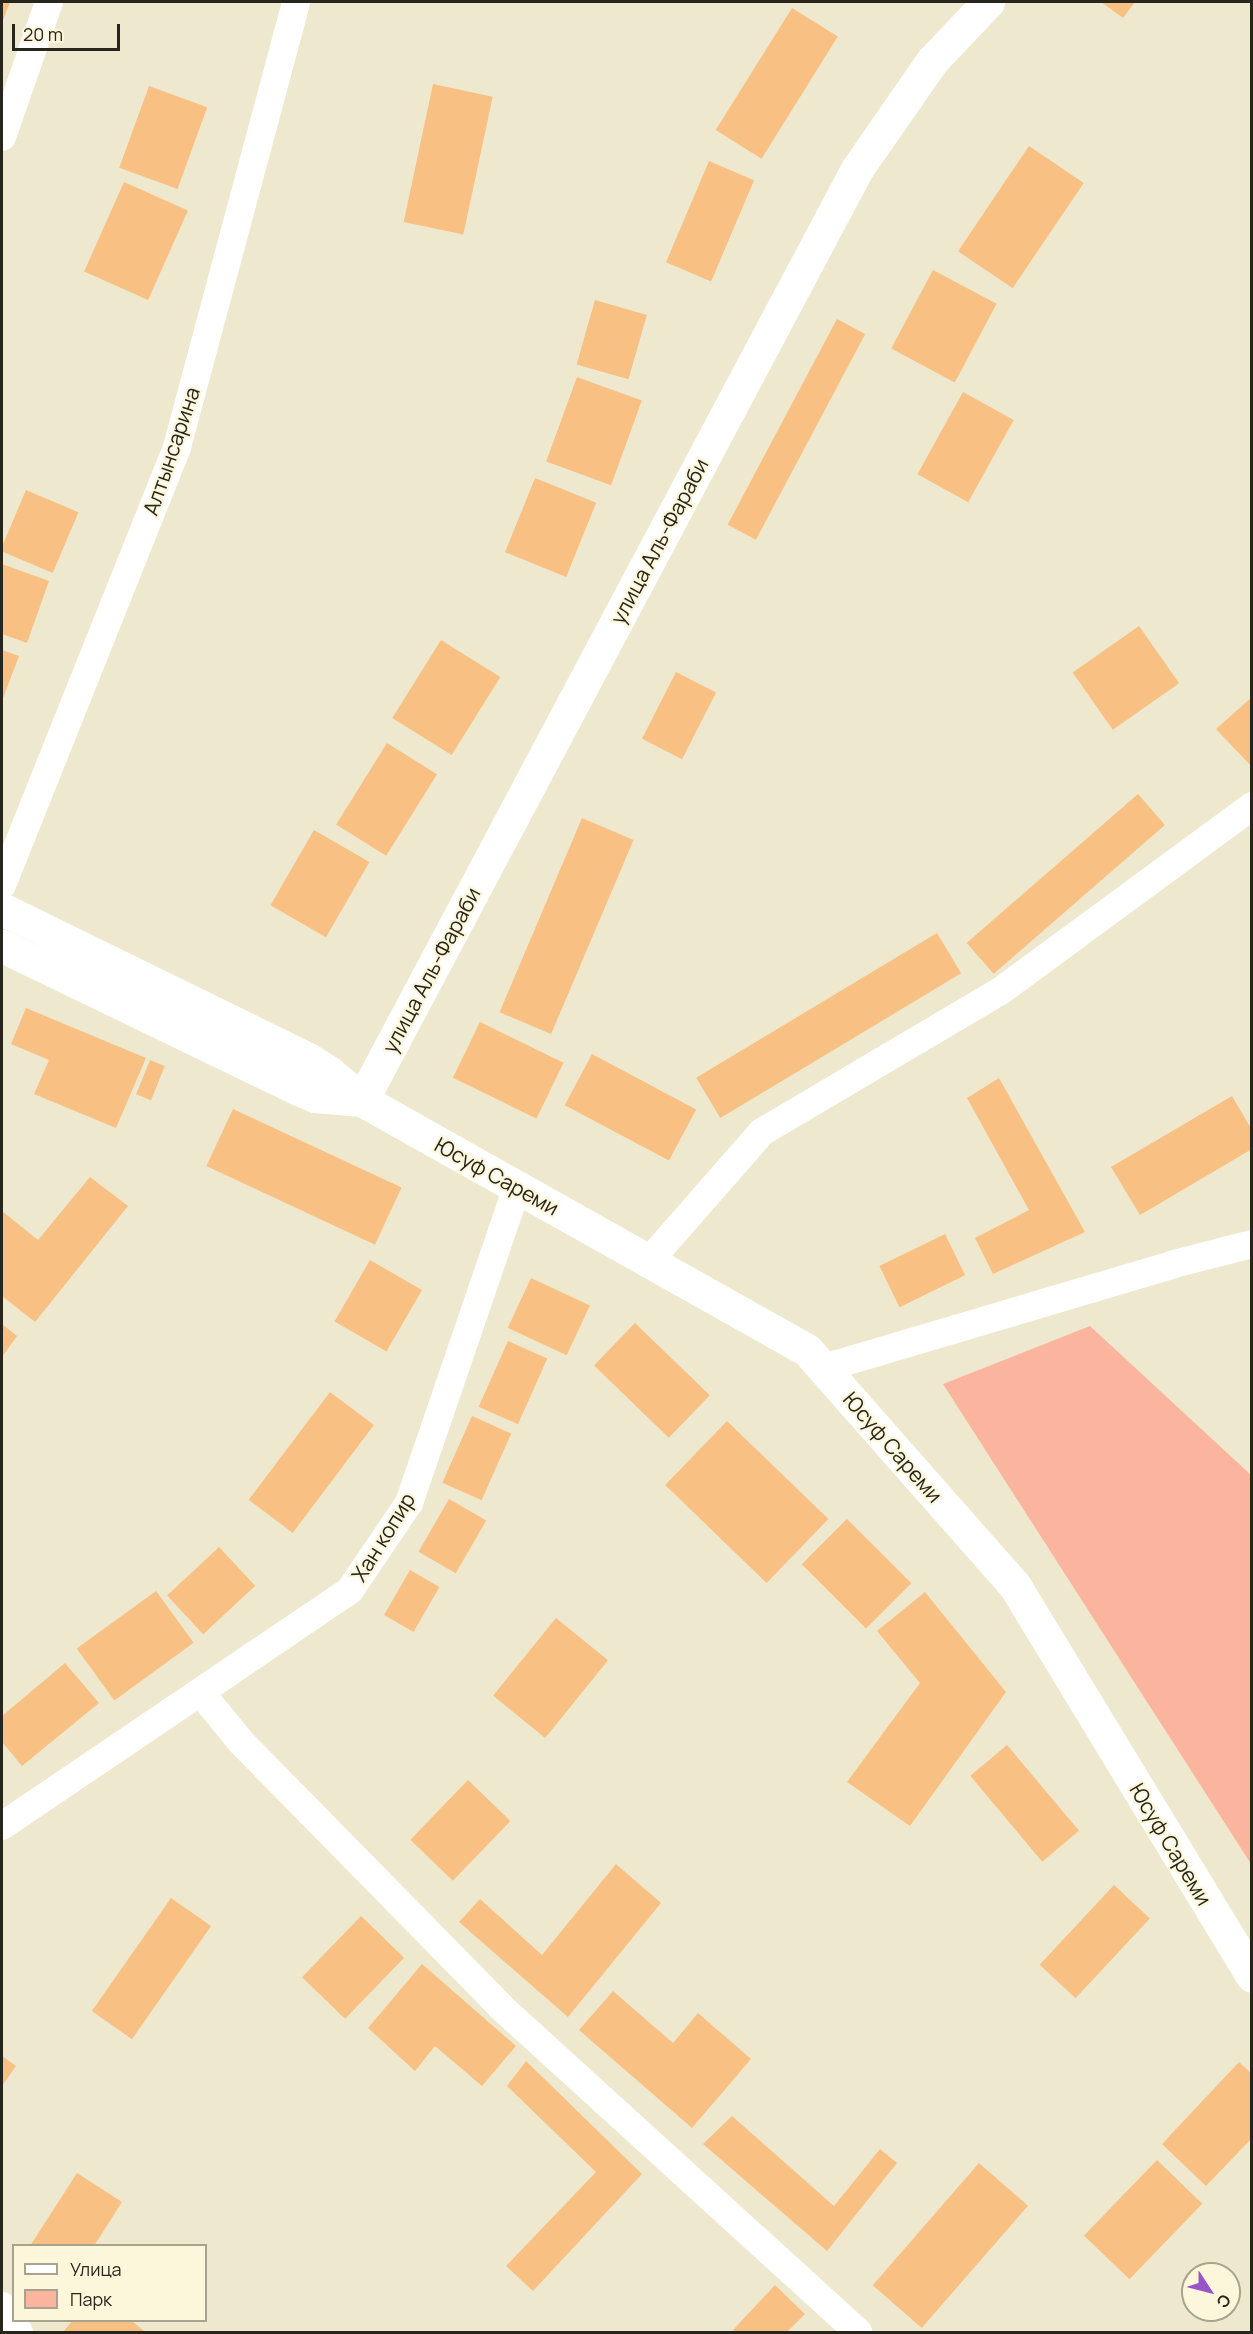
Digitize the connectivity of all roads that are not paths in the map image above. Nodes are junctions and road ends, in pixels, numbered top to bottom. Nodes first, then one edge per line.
1 (48, 2) edge
2 (296, 2) edge
3 (988, 2) edge
4 (2, 137) edge
5 (1251, 806) edge
6 (2, 885) edge
7 (2, 909) edge
8 (2, 946) edge
9 (362, 1100) junction
10 (517, 1188) junction
11 (1251, 1244) edge
12 (649, 1261) junction
13 (824, 1368) junction
14 (200, 1692) junction
15 (2, 1826) edge
16 (1251, 1976) edge
17 (2, 2306) edge
18 (12, 2321) edge
19 (858, 2332) edge

1 - 4 street
2 - 6 street, Алтынсарина
3 - 9 main road, улица Аль-Фараби
5 - 12 street
7 - 9 main road, Юсуф Сареми
8 - 9 main road, Юсуф Сареми
9 - 10 main road, Юсуф Сареми
10 - 12 main road, Юсуф Сареми
10 - 14 street, Хан копир
11 - 13 street
12 - 13 main road, Юсуф Сареми
13 - 16 main road, Юсуф Сареми
14 - 15 street, Хан копир
14 - 19 street
17 - 18 street

